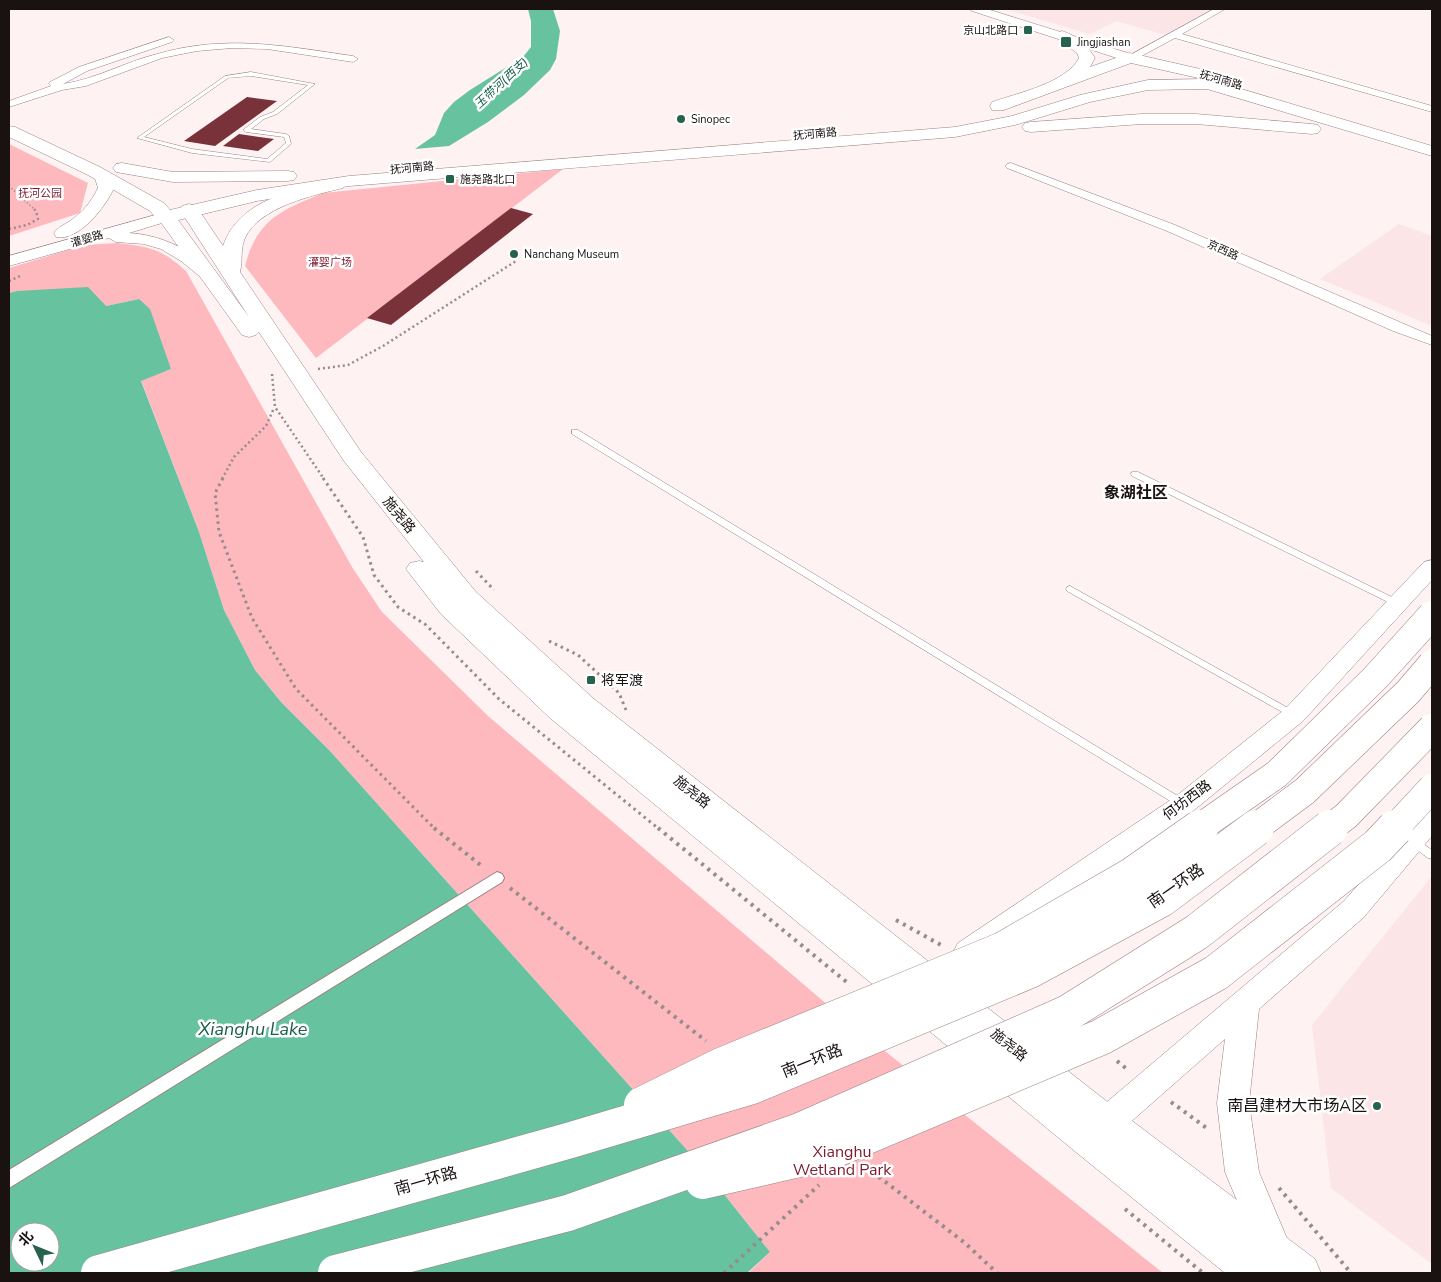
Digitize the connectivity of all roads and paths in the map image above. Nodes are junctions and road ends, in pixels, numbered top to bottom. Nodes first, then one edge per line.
1 (976, 9) edge
2 (1220, 9) edge
3 (1173, 34) junction
4 (1062, 36) junction
5 (169, 40) dead end
6 (1130, 58) junction
7 (353, 59) dead end
8 (1208, 84) junction
9 (1056, 86) junction
10 (1086, 98) junction
11 (9, 100) edge
12 (9, 104) edge
13 (1432, 109) edge
14 (9, 120) edge
15 (9, 131) edge
16 (955, 132) junction
17 (1432, 141) edge
18 (1432, 151) edge
19 (1432, 156) edge
20 (268, 161) joint
21 (1011, 166) dead end
22 (122, 168) junction
23 (102, 175) junction
24 (357, 176) junction
25 (9, 186) edge
26 (173, 209) junction
27 (9, 229) edge
28 (62, 233) junction
29 (82, 240) junction
30 (9, 249) edge
31 (9, 261) edge
32 (516, 261) dead end
33 (220, 273) junction
34 (1432, 341) edge
35 (297, 364) junction
36 (275, 407) dead end
37 (575, 432) dead end
38 (1135, 474) dead end
39 (469, 564) dead end
40 (1432, 567) edge
41 (1070, 589) dead end
42 (500, 597) dead end
43 (1397, 603) junction
44 (1432, 615) edge
45 (546, 640) dead end
46 (1432, 664) edge
47 (628, 714) dead end
48 (1294, 716) junction
49 (1432, 728) edge
50 (1432, 788) edge
51 (1184, 804) junction
52 (1432, 818) edge
53 (1423, 848) edge
54 (498, 878) junction
55 (891, 917) dead end
56 (962, 957) junction
57 (918, 987) junction
58 (1245, 1003) junction
59 (714, 1048) dead end
60 (1109, 1056) dead end
61 (1149, 1086) junction
62 (1098, 1132) junction
63 (571, 1140) junction
64 (1238, 1144) junction
65 (859, 1161) dead end
66 (9, 1180) edge
67 (822, 1182) dead end
68 (1278, 1187) dead end
69 (568, 1212) junction
70 (1278, 1267) edge
71 (99, 1273) edge
72 (336, 1273) edge
73 (724, 1273) edge
74 (998, 1273) edge
75 (1351, 1273) edge

1 - 4 street
2 - 3 street
3 - 6 street
3 - 13 street
4 - 6 street
4 - 9 main road
5 - 11 street
6 - 8 main road
6 - 9 main road, 抚河南路
6 - 10 main road
6 - 17 main road, 抚河南路
7 - 12 street
8 - 10 main road, 抚河南路
8 - 18 main road, 抚河南路
9 - 24 main road, 抚河南路
10 - 16 main road, 抚河南路
14 - 22 main road
15 - 23 main road
16 - 19 main road
16 - 24 main road, 抚河南路
20 - 20 lane
21 - 34 street, 京西路
22 - 24 main road
22 - 26 main road
23 - 26 main road
23 - 28 main road
24 - 26 main road, 抚河南路
24 - 33 main road
25 - 27 path
26 - 28 main road, 灌婴路
26 - 29 main road, 灌婴路
26 - 33 main road, 施尧路
28 - 30 main road, 灌婴路
29 - 31 main road, 灌婴路
29 - 33 main road
32 - 35 path
33 - 35 main road, 施尧路
33 - 57 main road, 施尧路
35 - 57 main road, 施尧路
36 - 54 path
37 - 51 lane
38 - 43 lane
39 - 42 path
40 - 43 main road, 何坊西路
41 - 48 lane
43 - 48 main road, 何坊西路
44 - 63 main road, bridge
45 - 47 path
46 - 63 main road, 南一环路, bridge
48 - 51 main road, 何坊西路
49 - 69 main road, bridge
50 - 69 main road, bridge
51 - 56 main road, 何坊西路
52 - 53 main road
53 - 58 main road
54 - 59 path
54 - 66 street
55 - 56 path
56 - 57 main road, 何坊西路
57 - 62 main road, 施尧路
58 - 61 main road
58 - 64 main road
60 - 61 path
61 - 62 main road
61 - 64 path
62 - 70 main road, 施尧路
63 - 71 main road, 南一环路, bridge
64 - 70 main road
65 - 74 path
67 - 73 path
68 - 75 path
69 - 72 main road, bridge

